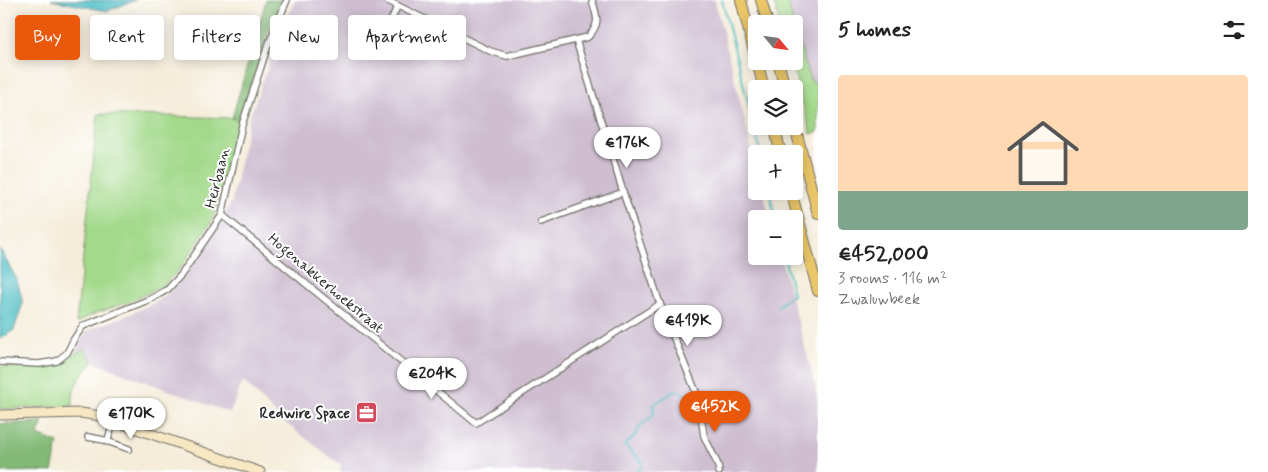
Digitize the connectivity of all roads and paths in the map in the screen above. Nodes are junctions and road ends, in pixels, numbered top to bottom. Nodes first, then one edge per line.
1 (287, 0) edge
2 (386, 0) edge
3 (592, 0) edge
4 (741, 0) edge
5 (761, 0) edge
6 (397, 7) junction
7 (393, 15) edge
8 (765, 15) edge
9 (748, 28) edge
10 (576, 40) junction
11 (797, 135) edge
12 (623, 192) junction
13 (793, 200) edge
14 (222, 214) junction
15 (818, 214) edge
16 (541, 222) dead end
17 (818, 292) edge
18 (660, 304) junction
19 (0, 362) edge
20 (0, 415) edge
21 (114, 421) junction
22 (88, 437) dead end
23 (107, 442) junction
24 (129, 449) dead end
25 (260, 472) edge
26 (719, 472) edge

1 - 14 street, Heirbaan
2 - 6 street
3 - 10 street
4 - 9 highway
5 - 8 highway
6 - 7 street
6 - 10 street
10 - 12 street
11 - 15 highway
12 - 16 street
12 - 18 street
13 - 17 highway
14 - 18 street, Hogenakkerhoekstraat
14 - 19 street, Heirbaan
18 - 26 street
20 - 21 main road
21 - 23 street
21 - 25 main road
22 - 23 street
23 - 24 street

